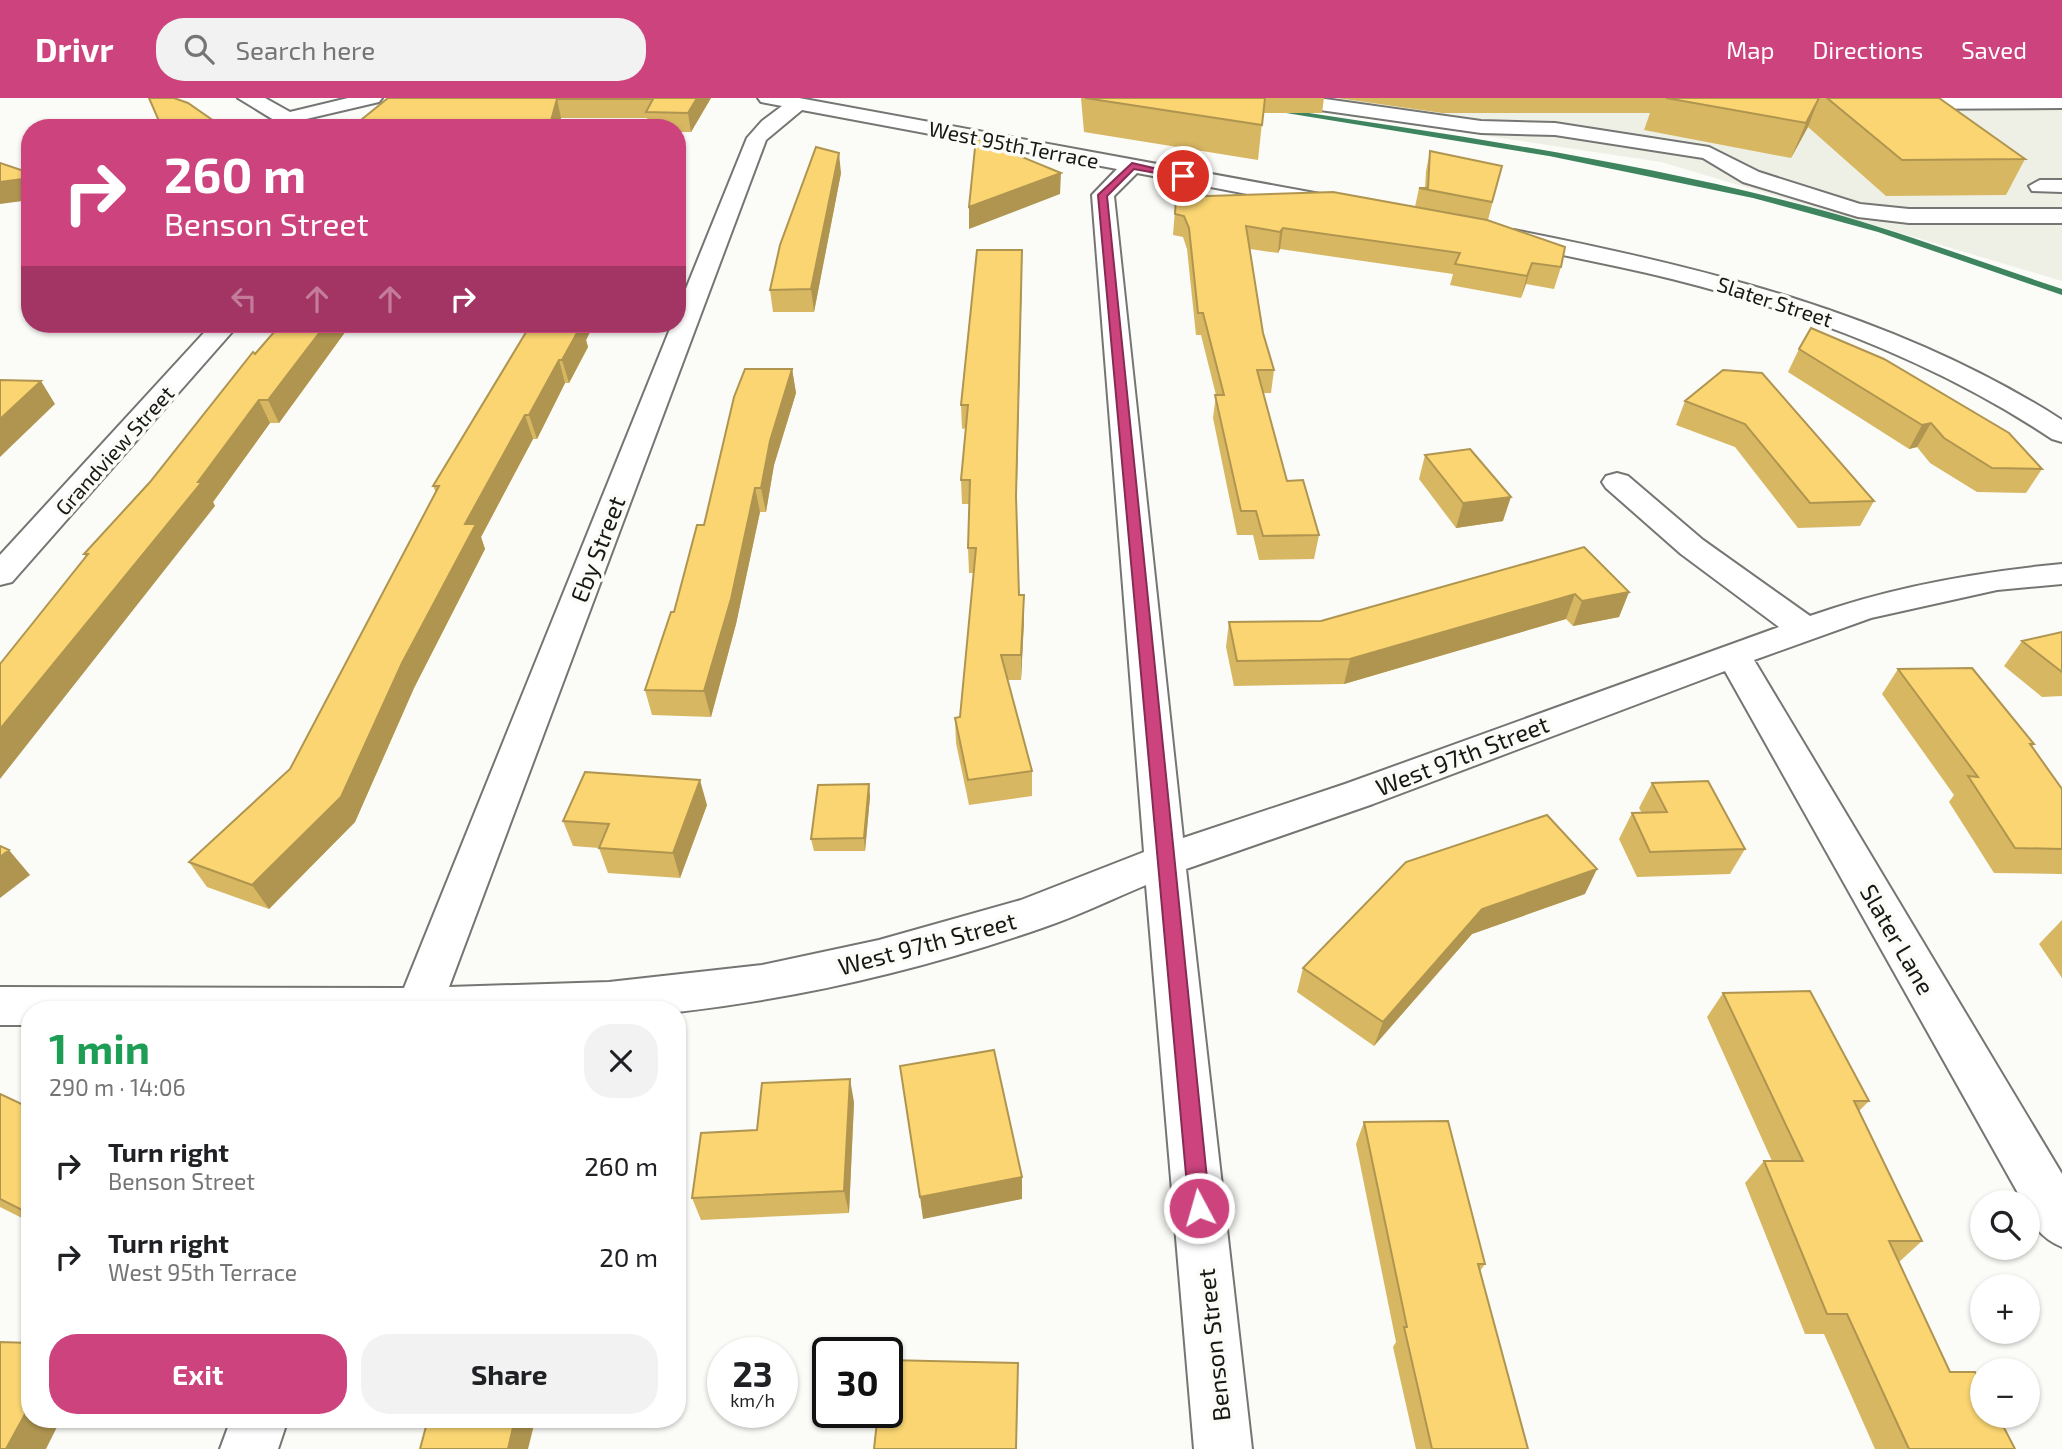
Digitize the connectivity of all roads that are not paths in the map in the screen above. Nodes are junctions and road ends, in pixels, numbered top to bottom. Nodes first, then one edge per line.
1 (248, 98) edge
2 (372, 98) edge
3 (1278, 98) edge
4 (2055, 98) edge
5 (783, 101) edge
6 (2062, 102) edge
7 (1868, 103) edge
8 (287, 119) edge
9 (306, 119) edge
10 (1132, 166) junction
11 (1346, 206) edge
12 (2062, 216) edge
13 (1492, 233) edge
14 (686, 321) edge
15 (218, 333) edge
16 (681, 333) edge
17 (2062, 433) edge
18 (1617, 482) dead end
19 (2062, 574) edge
20 (0, 575) edge
21 (1805, 629) junction
22 (1734, 656) junction
23 (1165, 860) junction
24 (422, 1001) edge
25 (609, 1001) edge
26 (0, 1006) edge
27 (21, 1006) edge
28 (2062, 1222) edge
29 (256, 1428) edge
30 (248, 1449) edge
31 (1223, 1449) edge

1 - 8 street
2 - 9 street
3 - 12 street
4 - 6 street
5 - 10 street, West 95th Terrace
5 - 14 street, Eby Street
6 - 7 street
10 - 11 street, West 95th Terrace
10 - 23 street, Benson Street
13 - 17 street, Slater Street
15 - 20 street, Grandview Street
16 - 24 street, Eby Street
18 - 21 street
19 - 21 street, West 97th Street
21 - 22 street, West 97th Street
22 - 23 street, West 97th Street
22 - 28 street, Slater Lane
23 - 25 street, West 97th Street
23 - 31 street, Benson Street
26 - 27 street, West 97th Street
29 - 30 street

